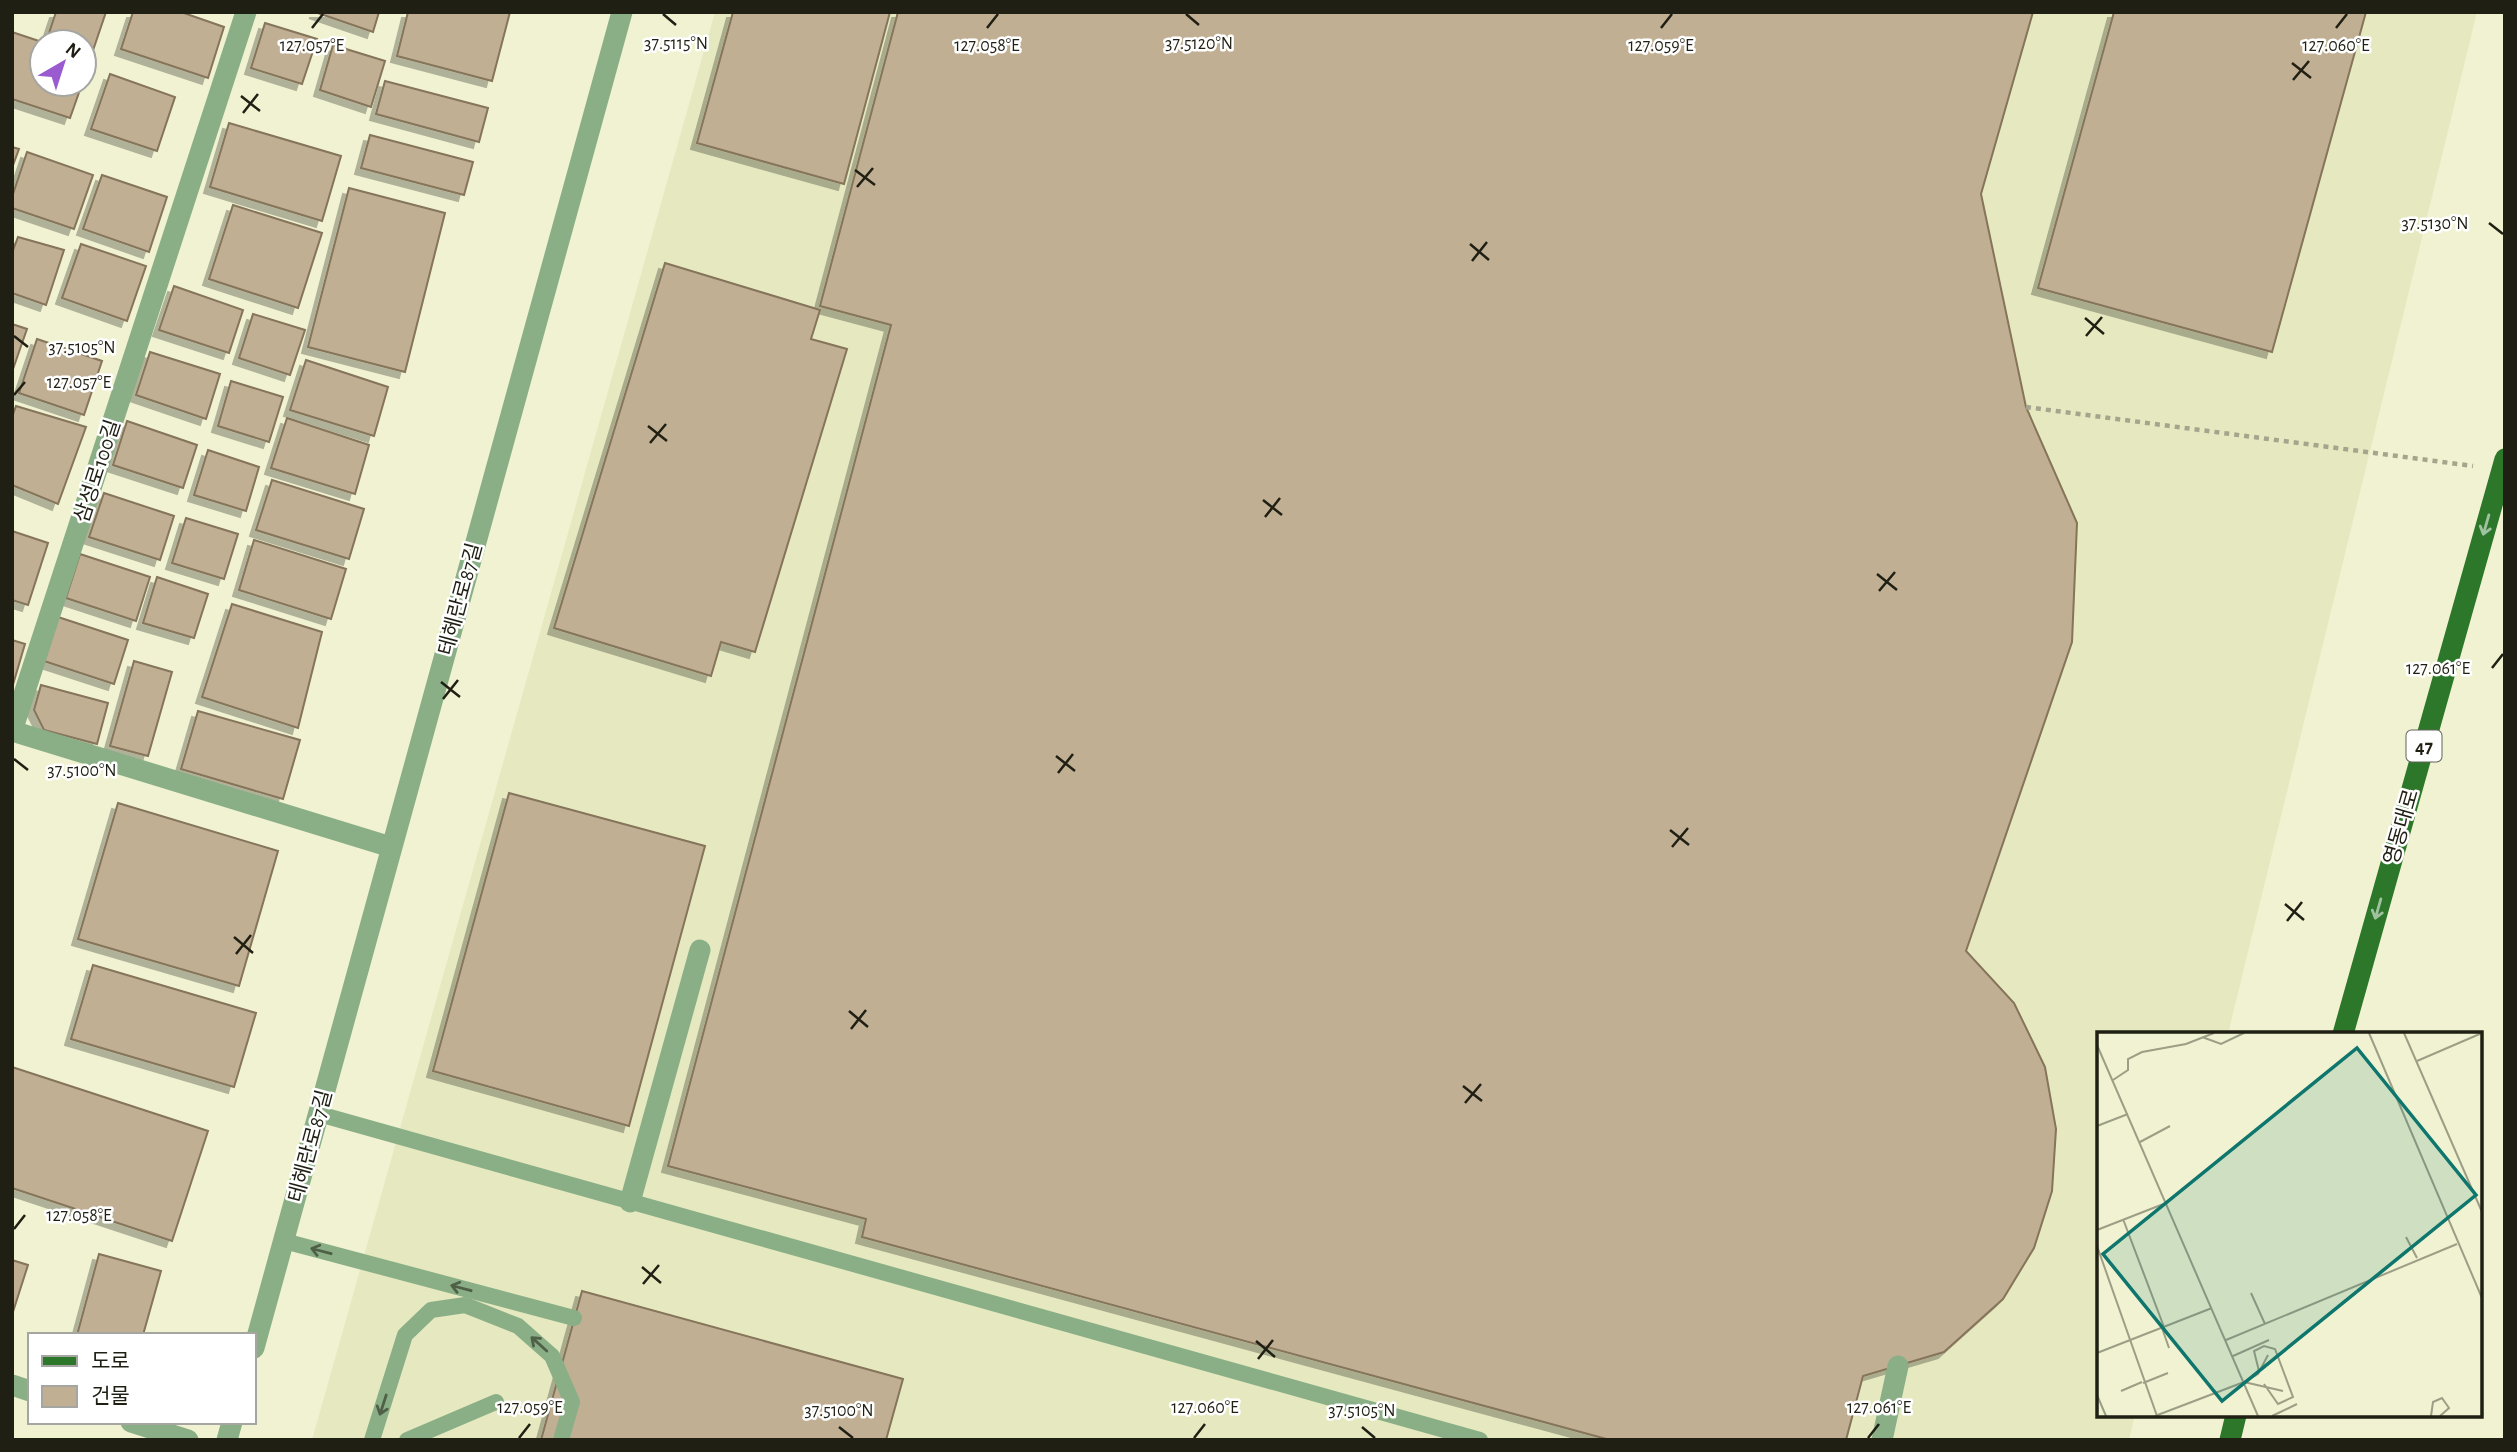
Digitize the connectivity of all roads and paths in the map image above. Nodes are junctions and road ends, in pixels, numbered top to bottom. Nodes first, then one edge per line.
1 (246, 12) edge
2 (622, 12) edge
3 (2026, 407) dead end
4 (2503, 464) edge
5 (12, 731) edge
6 (391, 847) junction
7 (701, 950) dead end
8 (2344, 1032) edge
9 (319, 1114) junction
10 (630, 1202) junction
11 (284, 1241) junction
12 (574, 1318) dead end
13 (256, 1341) edge
14 (1898, 1366) dead end
15 (495, 1402) dead end
16 (2236, 1417) edge
17 (137, 1424) edge
18 (188, 1440) edge
19 (372, 1440) edge
20 (407, 1440) edge
21 (561, 1440) edge
22 (1480, 1440) edge
23 (1882, 1440) edge
24 (2230, 1440) edge

1 - 5 street, 삼성로100길
2 - 6 street, 테헤란로87길
3 - 4 path
4 -> 8 main road, 영동대로 / 47
5 - 6 street, 삼성로100길
6 - 9 street, 테헤란로87길
7 - 10 street
9 - 10 lane
9 - 11 street, 테헤란로87길
10 - 22 lane
12 -> 11 lane
11 - 13 street, 테헤란로87길
14 - 23 street
15 - 20 lane
16 - 24 main road
17 - 18 street
21 -> 19 lane

